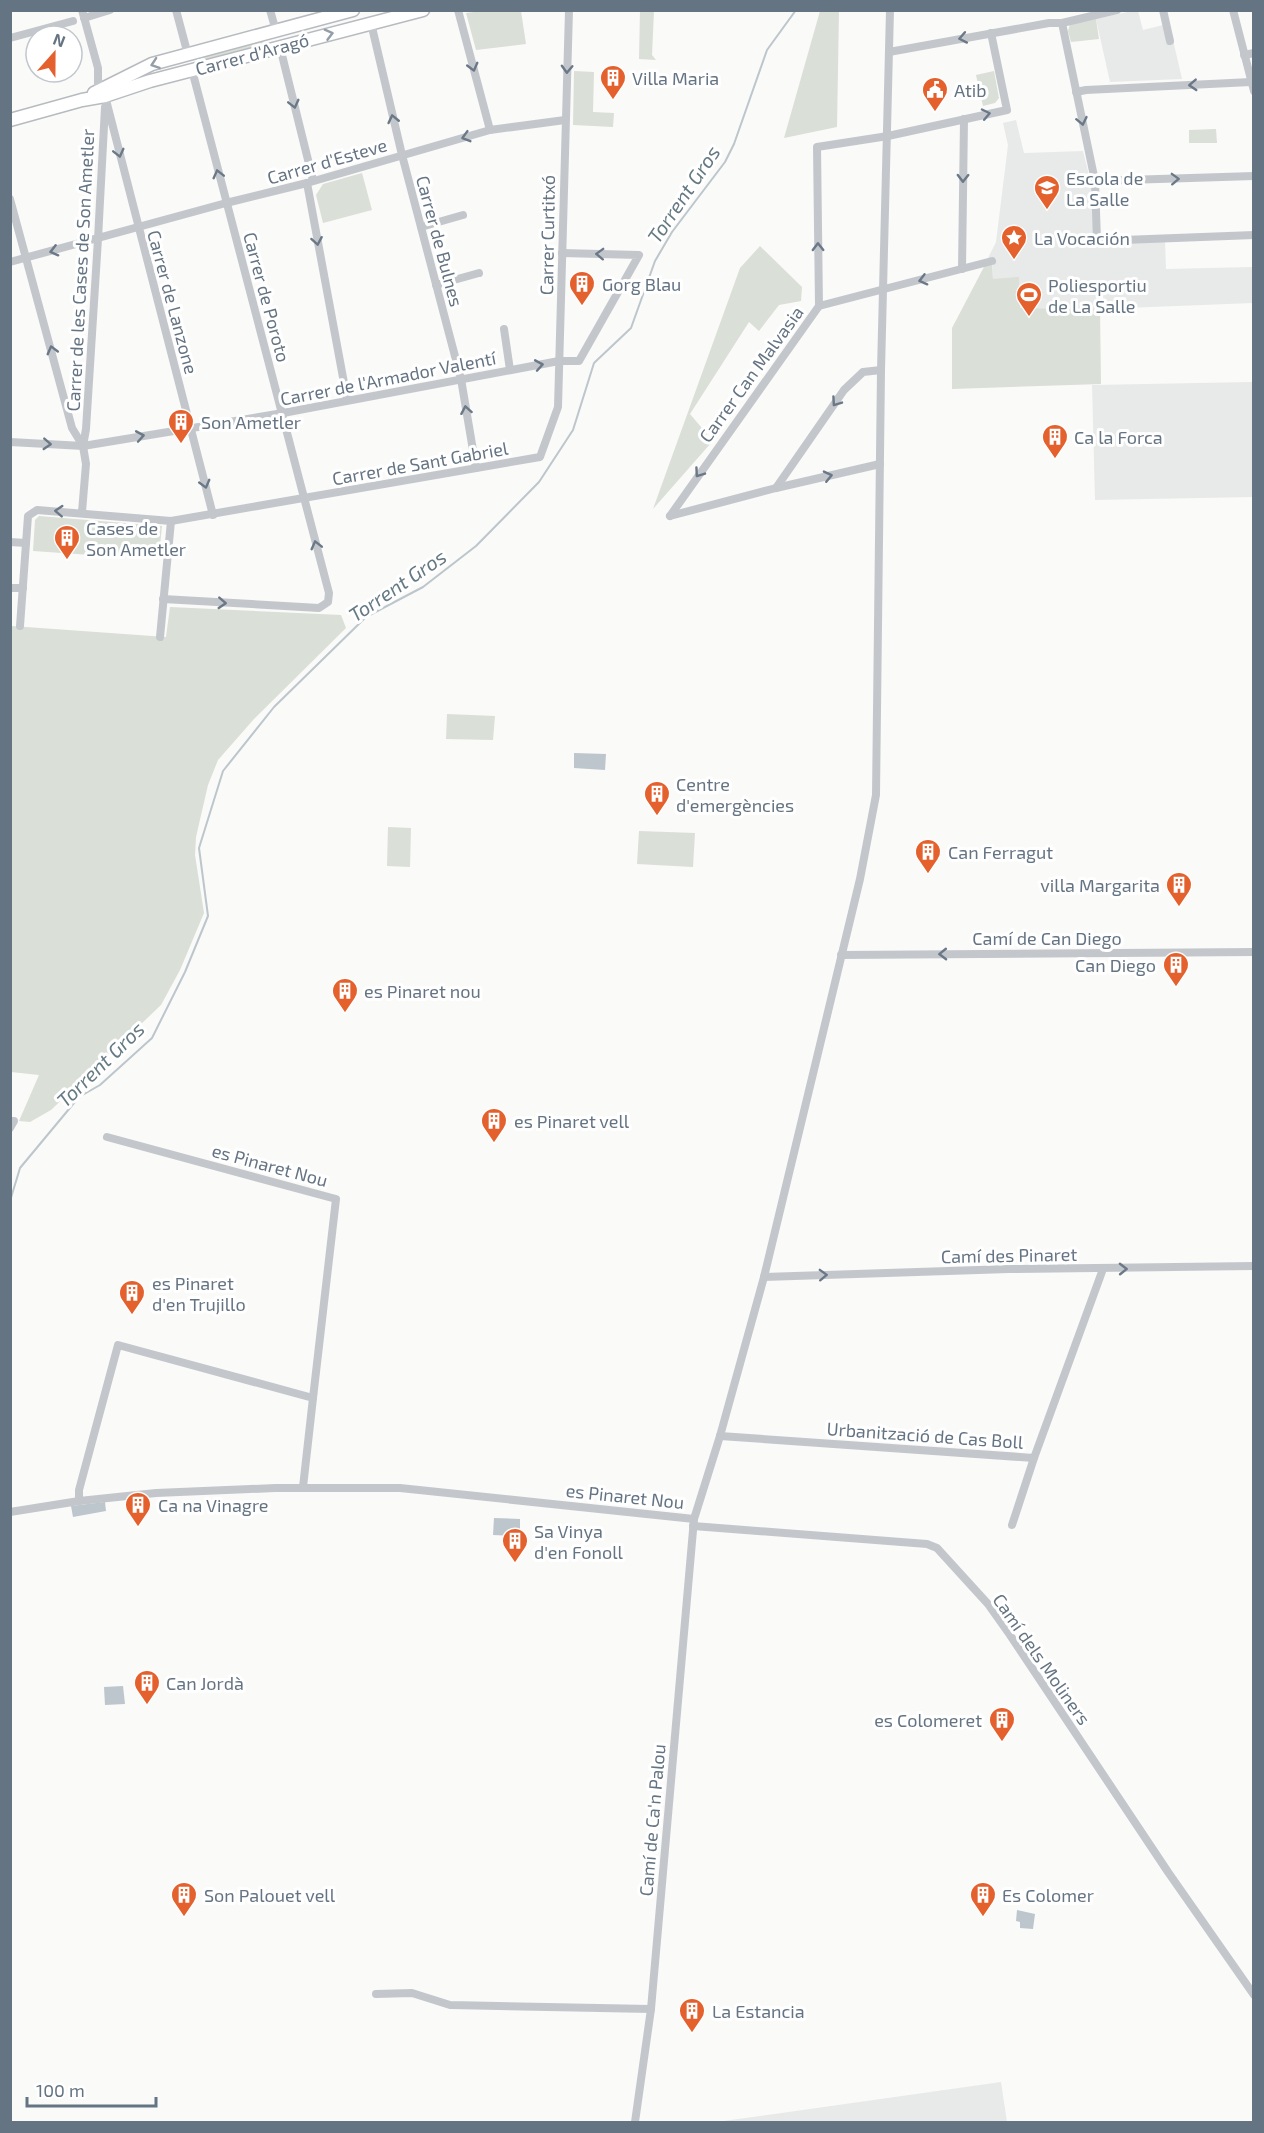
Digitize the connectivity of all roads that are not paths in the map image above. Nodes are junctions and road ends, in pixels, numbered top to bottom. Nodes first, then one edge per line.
1 (110, 10) edge
2 (176, 10) edge
3 (270, 10) edge
4 (354, 10) edge
5 (423, 10) edge
6 (458, 10) edge
7 (569, 10) edge
8 (890, 10) edge
9 (1117, 10) edge
10 (1163, 10) edge
11 (1233, 10) edge
12 (83, 14) edge
13 (73, 21) dead end
14 (371, 23) junction
15 (1062, 23) junction
16 (276, 31) junction
17 (991, 33) junction
18 (10, 38) edge
19 (1170, 41) dead end
20 (280, 47) junction
21 (889, 52) junction
22 (1254, 53) edge
23 (188, 55) junction
24 (1244, 55) junction
25 (192, 70) junction
26 (1251, 82) junction
27 (1254, 91) edge
28 (1076, 92) junction
29 (101, 94) junction
30 (964, 119) junction
31 (10, 120) edge
32 (565, 120) junction
33 (490, 130) junction
34 (888, 135) junction
35 (402, 155) junction
36 (1254, 176) edge
37 (1095, 181) junction
38 (310, 182) junction
39 (10, 199) edge
40 (226, 203) junction
41 (463, 215) dead end
42 (138, 227) junction
43 (421, 227) junction
44 (1254, 235) edge
45 (98, 239) junction
46 (562, 253) junction
47 (28, 258) junction
48 (992, 261) dead end
49 (10, 262) edge
50 (962, 269) junction
51 (479, 273) dead end
52 (436, 285) junction
53 (884, 290) junction
54 (819, 306) junction
55 (504, 328) dead end
56 (559, 362) junction
57 (510, 370) junction
58 (881, 370) junction
59 (461, 379) junction
60 (347, 399) junction
61 (282, 413) junction
62 (190, 427) junction
63 (10, 442) edge
64 (82, 446) junction
65 (540, 457) joint
66 (880, 464) junction
67 (476, 468) junction
68 (776, 488) junction
69 (304, 499) junction
70 (82, 512) junction
71 (213, 515) junction
72 (171, 521) junction
73 (10, 542) edge
74 (26, 543) junction
75 (10, 588) edge
76 (23, 588) junction
77 (163, 599) junction
78 (20, 626) dead end
79 (160, 637) dead end
80 (1254, 952) edge
81 (840, 955) junction
82 (107, 1137) dead end
83 (1254, 1266) edge
84 (1103, 1269) junction
85 (765, 1277) junction
86 (313, 1398) junction
87 (720, 1436) junction
88 (1034, 1458) junction
89 (303, 1487) junction
90 (80, 1501) junction
91 (10, 1512) edge
92 (693, 1523) junction
93 (1012, 1525) dead end
94 (376, 1994) dead end
95 (1254, 1995) edge
96 (651, 2009) junction
97 (635, 2122) edge

1 - 12 street
2 - 23 street
3 - 16 street
4 - 14 main road
4 - 16 main road, Carrer d'Aragó
5 - 14 main road, Carrer d'Aragó
6 -> 33 street
7 -> 32 street, Carrer Curtitxó
8 - 21 street, Camí de Ca'n Palou
9 - 15 street
10 - 19 street
11 - 24 street
12 - 29 street
13 - 18 street
20 -> 14 main road, Carrer d'Aragó
35 -> 14 street, Carrer de Bulnes
15 - 17 street
15 - 28 street
16 - 23 main road, Carrer d'Aragó
17 -> 21 street
30 -> 17 street
20 - 25 main road, Carrer d'Aragó
20 -> 38 street
21 - 34 street, Camí de Ca'n Palou
22 - 24 street
23 - 25 main road
23 -> 29 main road, Carrer d'Aragó
24 - 26 street
25 - 29 main road, Carrer d'Aragó
40 -> 25 street, Carrer de Poroto
26 - 27 street
26 -> 28 street
28 -> 37 street
29 - 31 main road, Carrer d'Aragó
29 -> 42 street, Carrer de Lanzone
29 - 45 street, Carrer de les Cases de Son Ametler
30 - 34 street
30 -> 50 street
32 - 33 street, Carrer d'Esteve
32 - 46 street, Carrer Curtitxó
33 -> 35 street, Carrer d'Esteve
34 - 53 street, Camí de Ca'n Palou
54 -> 34 street
35 - 38 street, Carrer d'Esteve
35 - 43 street, Carrer de Bulnes
37 -> 36 street
37 - 44 street
38 - 40 street, Carrer d'Esteve
38 -> 60 street
39 - 47 street
40 - 42 street, Carrer d'Esteve
40 - 61 street, Carrer de Poroto
41 - 43 street
42 - 45 street, Carrer d'Esteve
42 - 62 street, Carrer de Lanzone
43 - 52 street, Carrer de Bulnes
45 -> 47 street, Carrer d'Esteve
45 - 64 street, Carrer de les Cases de Son Ametler
46 - 56 street, Carrer Curtitxó
56 -> 46 street, Carrer de l'Armador Valentí
47 - 49 street, Carrer d'Esteve
64 -> 47 street
48 - 50 street, Carrer Can Malvasia
50 -> 53 street, Carrer Can Malvasia
51 - 52 street
52 - 59 street, Carrer de Bulnes
53 - 54 street, Carrer Can Malvasia
53 - 58 street, Camí de Ca'n Palou
54 -> 68 street, Carrer Can Malvasia
55 - 57 street
57 -> 56 street, Carrer de l'Armador Valentí
56 - 65 street, Carrer Curtitxó
57 - 59 street, Carrer de l'Armador Valentí
58 - 66 street, Camí de Ca'n Palou
58 -> 68 street
59 - 60 street, Carrer de l'Armador Valentí
67 -> 59 street, Carrer de Bulnes
60 - 61 street, Carrer de l'Armador Valentí
61 - 62 street, Carrer de l'Armador Valentí
61 - 69 street, Carrer de Poroto
64 -> 62 street, Carrer de l'Armador Valentí
62 -> 71 street, Carrer de Lanzone
63 -> 64 street, Carrer de l'Armador Valentí
64 - 70 street
65 - 67 street, Carrer de Sant Gabriel
68 -> 66 street
66 - 81 street, Camí de Ca'n Palou
67 - 69 street, Carrer de Sant Gabriel
69 - 71 street, Carrer de Sant Gabriel
77 -> 69 street, Carrer de Poroto
70 - 72 street, Carrer de Sant Gabriel
70 -> 74 street, Carrer de Sant Gabriel
71 - 72 street, Carrer de Sant Gabriel
72 - 77 street
73 - 74 street
74 - 76 street
75 - 76 street
76 - 78 street
77 - 79 street
80 -> 81 street, Camí de Can Diego
81 - 85 street, Camí de Ca'n Palou
82 - 86 street, es Pinaret Nou
84 -> 83 street, Camí des Pinaret
85 -> 84 street, Camí des Pinaret
84 - 88 street, Urbanització de Cas Boll
85 - 87 street, Camí de Ca'n Palou
86 - 89 street, es Pinaret Nou
86 - 90 street
87 - 88 street, Urbanització de Cas Boll
87 - 92 street, Camí de Ca'n Palou
88 - 93 street
89 - 90 street, es Pinaret Nou
89 - 92 street, es Pinaret Nou
90 - 91 street, es Pinaret Nou
92 - 95 street, Camí dels Moliners
92 - 96 street, Camí de Ca'n Palou
94 - 96 street
96 - 97 street, Camí de Ca'n Palou

